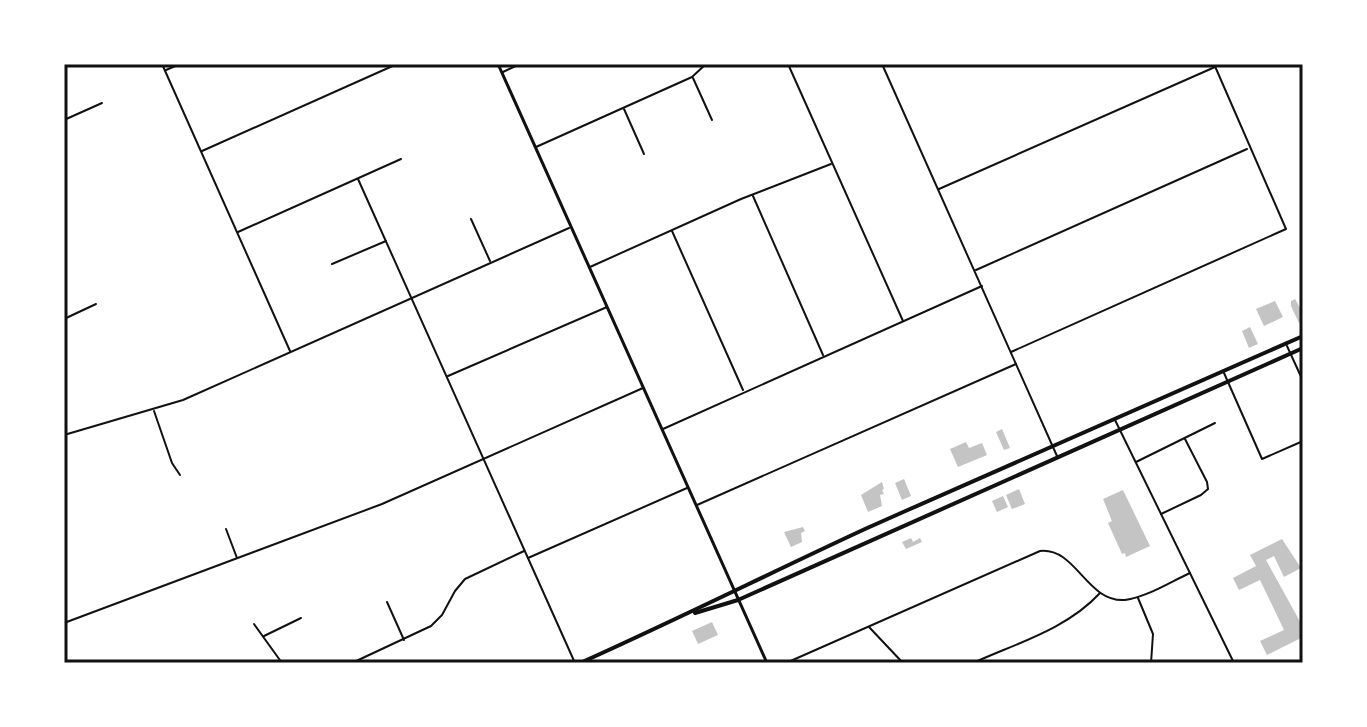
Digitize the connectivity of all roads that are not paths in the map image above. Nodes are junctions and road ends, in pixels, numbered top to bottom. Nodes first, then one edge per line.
1 (162, 64) edge
2 (180, 64) edge
3 (397, 64) edge
4 (498, 64) edge
5 (520, 64) edge
6 (706, 64) edge
7 (788, 64) edge
8 (882, 64) edge
9 (1214, 65) edge
10 (165, 71) junction
11 (502, 72) junction
12 (692, 77) junction
13 (102, 103) dead end
14 (623, 108) junction
15 (64, 120) edge
16 (712, 120) dead end
17 (535, 147) junction
18 (1249, 148) junction
19 (201, 151) junction
20 (644, 154) dead end
21 (401, 159) dead end
22 (832, 163) junction
23 (358, 179) junction
24 (938, 189) junction
25 (752, 195) junction
26 (471, 219) dead end
27 (571, 228) junction
28 (672, 230) junction
29 (237, 233) junction
30 (386, 241) junction
31 (491, 263) junction
32 (332, 264) dead end
33 (589, 268) junction
34 (974, 270) junction
35 (982, 286) junction
36 (412, 298) junction
37 (96, 304) dead end
38 (607, 307) junction
39 (64, 319) edge
40 (903, 321) junction
41 (1303, 336) edge
42 (1286, 343) junction
43 (1303, 348) edge
44 (290, 351) junction
45 (1011, 352) junction
46 (1291, 354) junction
47 (824, 357) junction
48 (1016, 364) junction
49 (1223, 371) junction
50 (447, 377) junction
51 (1303, 381) edge
52 (1228, 382) junction
53 (643, 388) junction
54 (744, 392) junction
55 (153, 409) junction
56 (1115, 419) junction
57 (1215, 423) dead end
58 (662, 429) junction
59 (1120, 430) junction
60 (64, 435) edge
61 (1185, 439) junction
62 (1303, 441) edge
63 (1053, 446) junction
64 (1058, 457) junction
65 (484, 459) junction
66 (1135, 462) junction
67 (180, 475) dead end
68 (688, 488) junction
69 (696, 505) junction
70 (1161, 514) junction
71 (226, 529) dead end
72 (525, 551) junction
73 (237, 558) junction
74 (528, 558) junction
75 (1190, 573) junction
76 (734, 590) junction
77 (1100, 593) junction
78 (1137, 597) junction
79 (738, 600) junction
80 (387, 602) dead end
81 (689, 615) junction
82 (301, 618) dead end
83 (64, 623) edge
84 (254, 624) dead end
85 (868, 627) junction
86 (263, 637) junction
87 (404, 640) junction
88 (590, 661) edge
89 (282, 663) edge
90 (352, 663) edge
91 (578, 663) edge
92 (767, 663) edge
93 (786, 663) edge
94 (903, 663) edge
95 (973, 663) edge
96 (1151, 663) edge
97 (1234, 663) edge

1 - 10 street
2 - 10 street
3 - 19 street
4 - 11 street
5 - 11 street
6 - 12 street
7 - 22 street
8 - 24 street
9 - 18 street
9 - 24 street
10 - 19 street
11 - 17 street
12 - 14 street
12 - 16 street
13 - 15 street
14 - 17 street
14 - 20 street
17 - 27 street
18 - 34 street
18 - 45 street
19 - 29 street
21 - 23 street
22 - 25 street
22 - 40 street
23 - 29 street
23 - 30 street
24 - 34 street
25 - 28 street
25 - 47 street
26 - 31 street
27 - 31 street
27 - 33 street
28 - 33 street
28 - 54 street
29 - 44 street
30 - 32 street
30 - 36 street
31 - 36 street
33 - 38 street
34 - 35 street
35 - 40 street
35 - 45 street
36 - 44 street
36 - 50 street
37 - 39 street
38 - 50 street
38 - 53 street
40 - 47 street
41 - 42 main road
42 - 46 street
42 - 49 main road
43 - 46 main road
44 - 55 street
45 - 48 street
46 - 51 street
46 - 52 main road
47 - 54 street
48 - 63 street
48 - 69 street
49 - 52 street
49 - 56 main road
50 - 65 street
52 - 59 main road
52 - 62 street
53 - 58 street
53 - 65 street
54 - 58 street
55 - 60 street
55 - 67 street
56 - 59 street
56 - 63 main road
57 - 61 street
58 - 68 street
59 - 64 main road
59 - 66 street
61 - 66 street
61 - 70 street
63 - 64 street
63 - 76 main road
64 - 79 main road
65 - 72 street
65 - 73 street
66 - 70 street
68 - 69 street
68 - 74 street
69 - 76 street
70 - 75 street
71 - 73 street
72 - 74 street
72 - 87 street
73 - 83 street
74 - 91 street
75 - 78 street
75 - 97 street
76 - 79 street
76 - 81 main road
77 - 78 street
77 - 85 street
77 - 95 street
78 - 96 street
79 - 81 main road
79 - 92 street
80 - 87 street
81 - 88 main road
82 - 86 street
84 - 86 street
85 - 93 street
85 - 94 street
86 - 89 street
87 - 90 street
88 - 91 main road

